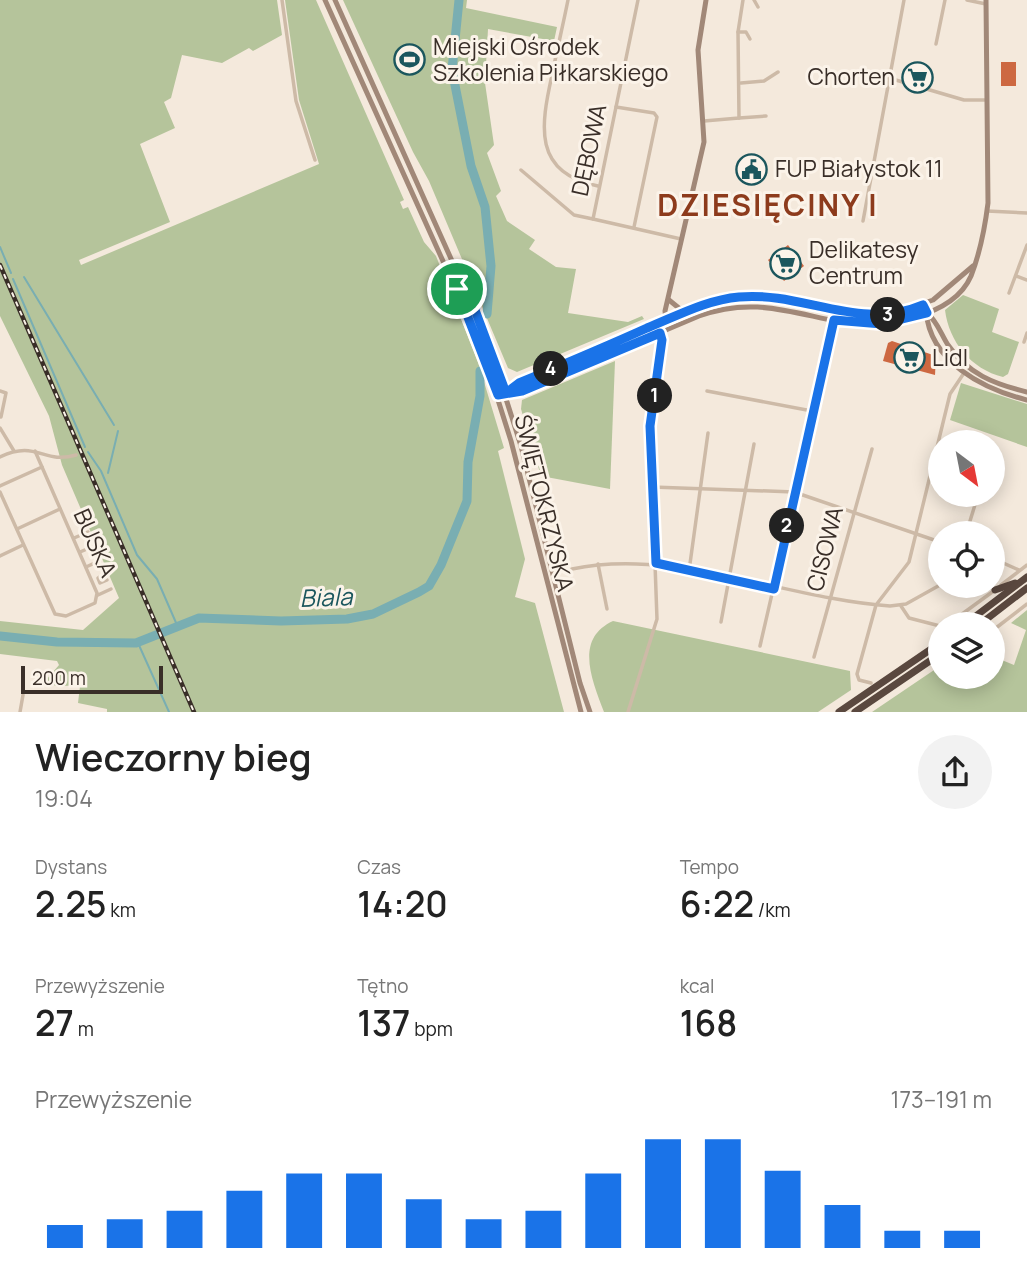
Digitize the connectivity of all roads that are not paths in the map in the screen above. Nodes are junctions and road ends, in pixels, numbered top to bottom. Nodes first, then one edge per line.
1 (282, 0) edge
2 (325, 0) edge
3 (335, 0) edge
4 (568, 0) edge
5 (638, 0) edge
6 (706, 0) edge
7 (743, 0) edge
8 (754, 0) edge
9 (905, 0) edge
10 (945, 0) edge
11 (967, 0) edge
12 (986, 2) edge
13 (758, 7) dead end
14 (738, 32) junction
15 (750, 39) dead end
16 (936, 44) dead end
17 (778, 72) dead end
18 (367, 74) junction
19 (359, 77) junction
20 (889, 78) junction
21 (741, 83) junction
22 (988, 100) junction
23 (616, 107) junction
24 (766, 116) dead end
25 (739, 118) junction
26 (705, 121) junction
27 (315, 160) dead end
28 (520, 170) dead end
29 (598, 186) junction
30 (987, 211) junction
31 (1027, 213) edge
32 (593, 219) junction
33 (863, 221) dead end
34 (634, 227) junction
35 (681, 239) junction
36 (1027, 245) edge
37 (973, 266) junction
38 (1016, 275) junction
39 (1027, 280) edge
40 (466, 286) junction
41 (457, 289) junction
42 (1009, 293) dead end
43 (752, 296) junction
44 (669, 300) junction
45 (752, 305) junction
46 (923, 305) junction
47 (837, 312) junction
48 (685, 313) junction
49 (900, 313) junction
50 (927, 313) junction
51 (666, 320) junction
52 (834, 320) junction
53 (903, 321) junction
54 (660, 333) junction
55 (1027, 333) edge
56 (1024, 342) dead end
57 (956, 355) junction
58 (583, 356) junction
59 (950, 359) junction
60 (587, 364) junction
61 (964, 373) junction
62 (0, 391) edge
63 (707, 391) dead end
64 (1027, 392) edge
65 (506, 393) junction
66 (498, 395) junction
67 (1027, 400) edge
68 (812, 411) junction
69 (1, 417) edge
70 (0, 428) edge
71 (708, 433) dead end
72 (754, 444) dead end
73 (872, 449) dead end
74 (14, 451) junction
75 (35, 451) junction
76 (76, 455) dead end
77 (0, 457) edge
78 (42, 467) junction
79 (0, 486) edge
80 (652, 487) junction
81 (700, 489) junction
82 (745, 490) junction
83 (0, 492) edge
84 (794, 492) junction
85 (61, 509) junction
86 (852, 512) junction
87 (17, 529) junction
88 (88, 532) dead end
89 (917, 536) junction
90 (74, 538) junction
91 (928, 539) edge
92 (23, 545) junction
93 (94, 546) dead end
94 (80, 552) junction
95 (0, 555) edge
96 (99, 561) dead end
97 (656, 563) junction
98 (598, 564) junction
99 (1005, 564) edge
100 (1027, 565) edge
101 (86, 566) junction
102 (572, 569) dead end
103 (689, 571) junction
104 (1019, 571) junction
105 (104, 574) dead end
106 (98, 579) junction
107 (729, 579) junction
108 (107, 580) dead end
109 (93, 582) junction
110 (1005, 582) edge
111 (1025, 582) edge
112 (1005, 587) edge
113 (111, 589) dead end
114 (774, 589) junction
115 (928, 591) edge
116 (98, 596) junction
117 (831, 598) junction
118 (984, 598) edge
119 (1027, 604) edge
120 (876, 605) junction
121 (901, 606) junction
122 (607, 609) dead end
123 (965, 612) edge
124 (982, 612) edge
125 (993, 612) edge
126 (1005, 621) edge
127 (721, 622) dead end
128 (928, 622) edge
129 (760, 646) dead end
130 (928, 651) edge
131 (814, 657) dead end
132 (928, 662) edge
133 (871, 683) dead end
134 (23, 695) dead end
135 (20, 712) edge
136 (581, 712) edge
137 (590, 712) edge
138 (628, 712) edge
139 (839, 712) edge
140 (855, 712) edge

1 - 27 street
2 - 19 main road, ŚWIĘTOKRZYSKA
3 - 18 main road, ŚWIĘTOKRZYSKA
4 - 29 street
5 - 23 street, DĘBOWA
6 - 26 main road
7 - 14 street
8 - 13 street
9 - 20 street
10 - 16 street
11 - 12 street
12 - 22 main road
14 - 15 street
14 - 21 street
17 - 21 street
18 - 19 main road
18 - 40 main road, ŚWIĘTOKRZYSKA
19 - 41 main road, ŚWIĘTOKRZYSKA
20 - 22 street
20 - 33 street
21 - 25 street
22 - 30 main road
23 - 29 street, DĘBOWA
23 - 34 street
24 - 25 street
25 - 26 street
26 - 35 main road
28 - 32 street, DĘBOWA
29 - 32 street, DĘBOWA
30 - 31 street
30 - 37 main road
32 - 34 street
34 - 35 street
35 - 44 main road
36 - 38 street
37 - 46 main road
37 - 50 main road
38 - 39 street
38 - 42 street
40 - 41 main road
40 - 65 main road, ŚWIĘTOKRZYSKA
41 - 66 main road, ŚWIĘTOKRZYSKA
43 - 45 main road
43 - 47 main road
43 - 48 main road
44 - 48 main road
44 - 51 main road
45 - 52 main road
45 - 54 main road
46 - 49 main road
46 - 50 main road
47 - 49 main road
47 - 52 street
48 - 51 main road
49 - 53 main road
50 - 53 main road
50 - 57 main road
50 - 59 main road
51 - 58 main road
52 - 53 main road
52 - 68 street
54 - 60 main road
54 - 80 street
55 - 56 street
57 - 59 main road
57 - 64 main road
58 - 60 main road
58 - 65 main road
59 - 61 main road
60 - 65 main road
61 - 67 main road
61 - 89 street
62 - 69 street
63 - 68 street
65 - 66 main road
65 - 137 main road, ŚWIĘTOKRZYSKA
66 - 136 main road, ŚWIĘTOKRZYSKA
68 - 84 street
70 - 74 street
71 - 81 street
72 - 82 street
73 - 86 street, CISOWA
74 - 75 street
74 - 77 street
75 - 76 street
75 - 78 street, BUSKA
78 - 79 street
78 - 85 street, BUSKA
80 - 81 street
80 - 97 street
81 - 82 street
81 - 103 street
82 - 84 street
82 - 107 street
83 - 87 street, BUSKA
84 - 86 street
84 - 114 street
85 - 87 street
85 - 90 street, BUSKA
86 - 89 street
86 - 117 street, CISOWA
87 - 92 street, BUSKA
88 - 90 street
89 - 91 street
89 - 120 street
90 - 94 street, BUSKA
92 - 95 street
92 - 116 street, BUSKA
93 - 94 street
94 - 101 street, BUSKA
96 - 101 street
97 - 98 street
97 - 103 street
97 - 138 street
98 - 102 street
98 - 122 street
99 - 104 street
100 - 104 street
101 - 109 street, BUSKA
103 - 107 street
104 - 110 street
105 - 106 street
106 - 108 street
106 - 109 street
107 - 114 street
107 - 127 street
109 - 116 street, BUSKA
111 - 112 highway
111 - 124 highway
111 - 125 highway
113 - 116 street
114 - 117 street
114 - 129 street
115 - 121 street
117 - 120 street
117 - 131 street, CISOWA
118 - 123 street
119 - 126 street
120 - 121 street
120 - 133 street
121 - 128 street
130 - 139 highway
132 - 140 highway
134 - 135 street

